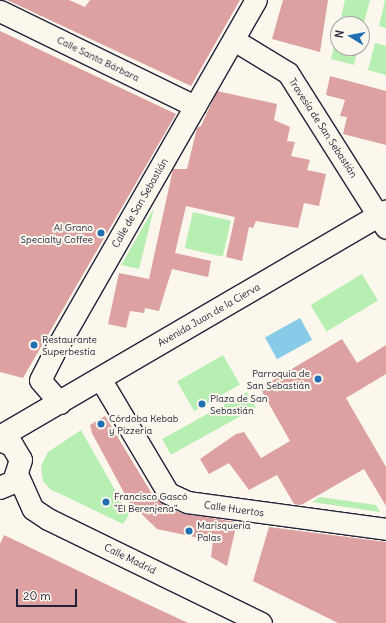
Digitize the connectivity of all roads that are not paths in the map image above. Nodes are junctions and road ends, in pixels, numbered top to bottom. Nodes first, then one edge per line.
1 (256, 0) edge
2 (0, 12) edge
3 (234, 40) junction
4 (195, 106) junction
5 (383, 219) edge
6 (101, 380) junction
7 (60, 403) junction
8 (34, 419) junction
9 (0, 438) edge
10 (18, 452) junction
11 (18, 476) junction
12 (0, 488) edge
13 (386, 529) edge
14 (261, 623) edge

1 - 3 street, Calle de San Sebastián
2 - 4 street, Calle Santa Bárbara
3 - 4 street, Calle de San Sebastián
3 - 5 street, Travesía de San Sebastián
4 - 7 street, Calle de San Sebastián
5 - 6 street, Avenida Juan de la Cierva
6 - 7 street, Avenida Juan de la Cierva
6 - 13 street, Calle Huertos
7 - 8 street, Avenida Juan de la Cierva
8 - 9 street, Avenida Juan de la Cierva
8 - 10 street
9 - 10 street
10 - 11 street
11 - 12 street
11 - 14 street, Calle Madrid

